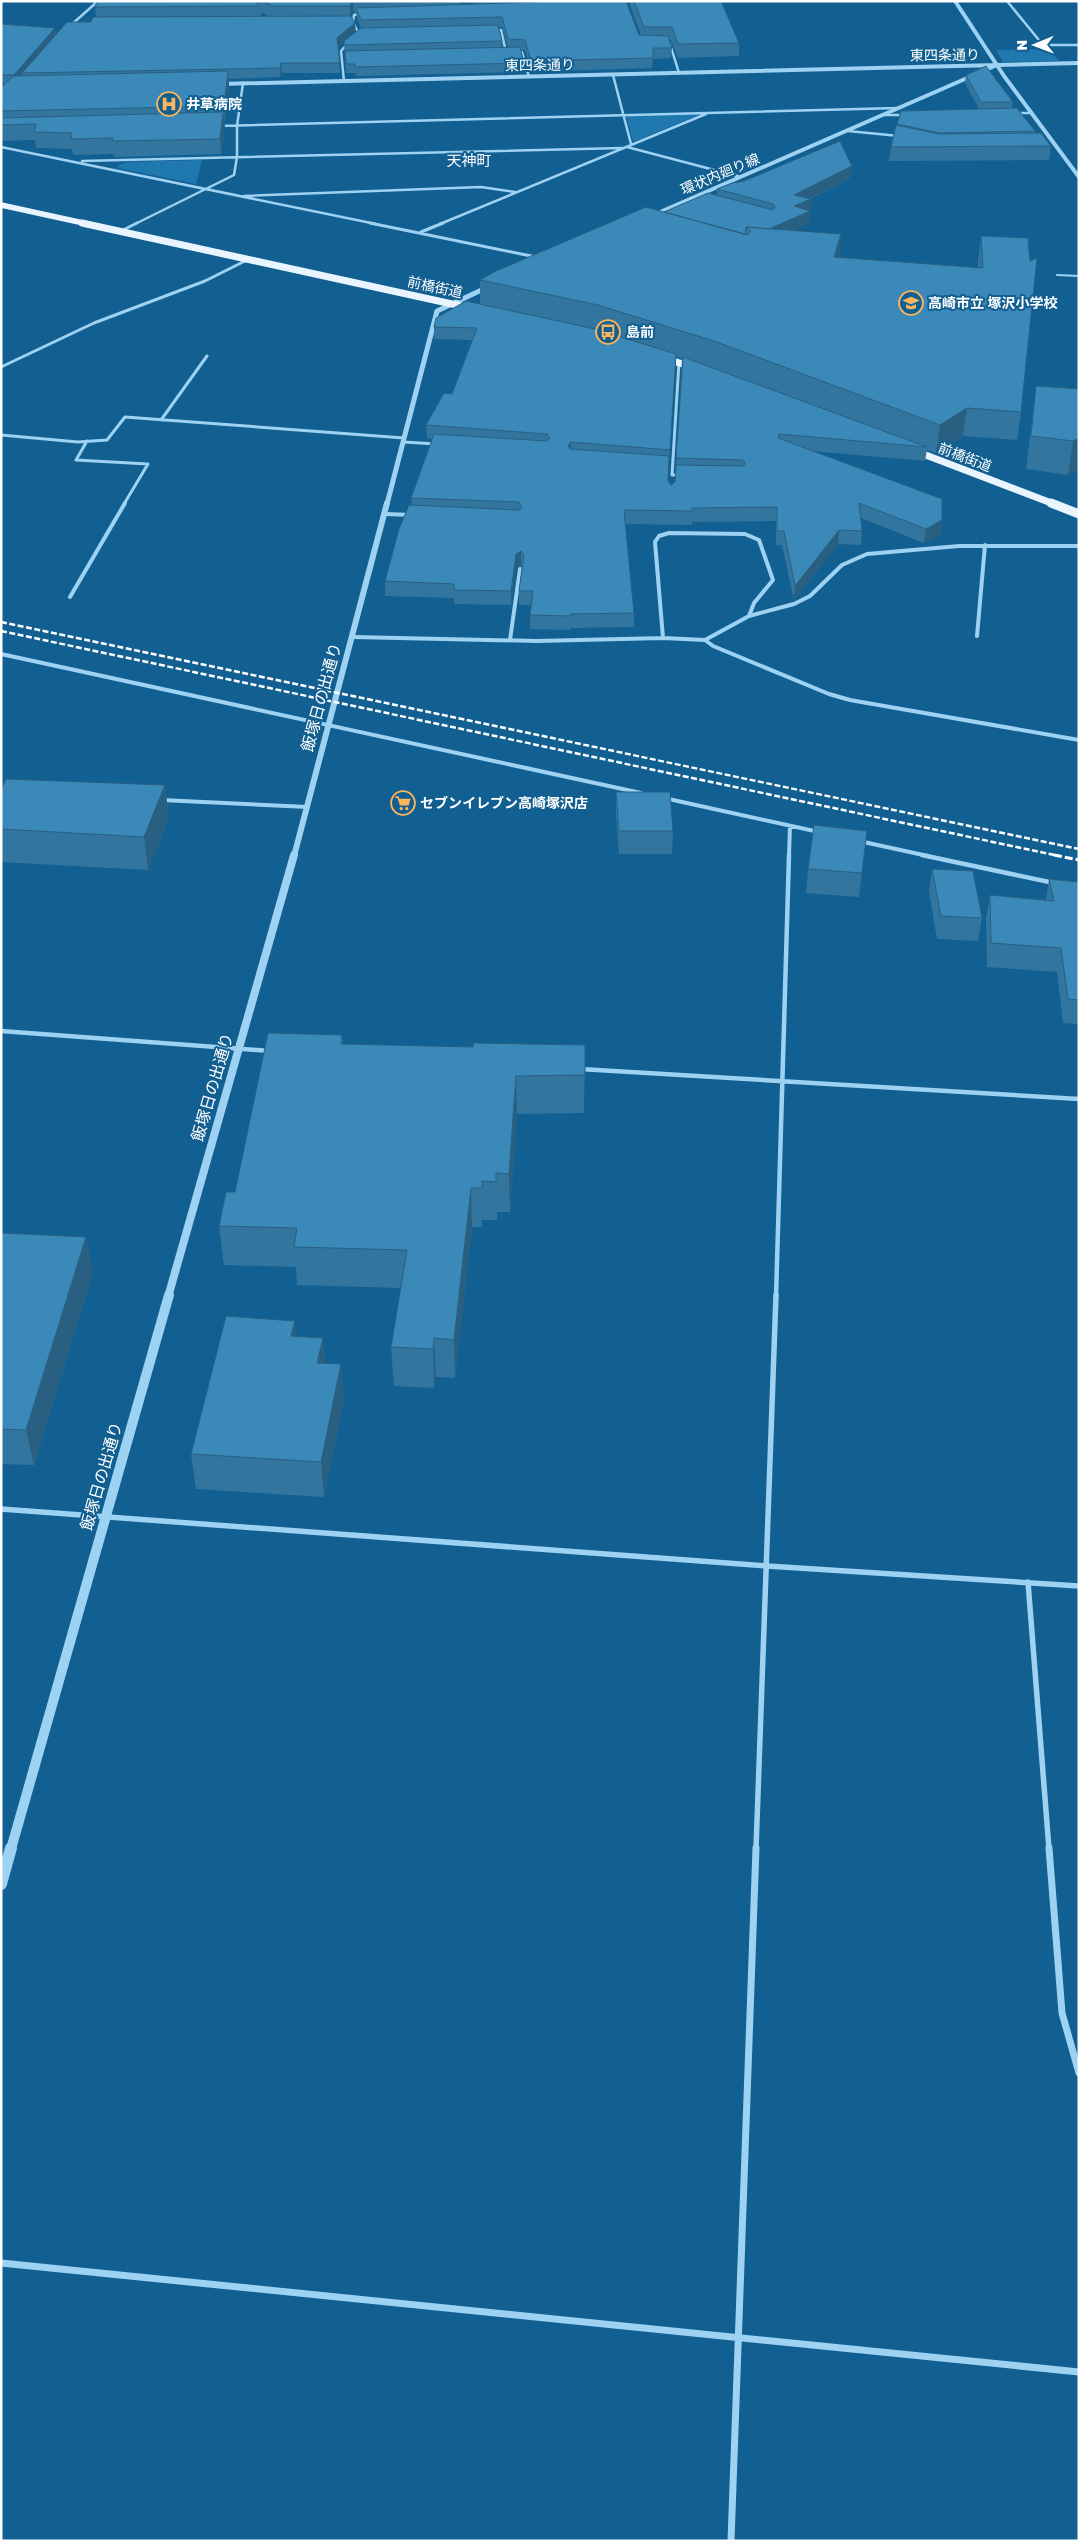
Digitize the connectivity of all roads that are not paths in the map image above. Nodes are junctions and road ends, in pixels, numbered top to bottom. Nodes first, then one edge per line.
1 (98, 1) edge
2 (955, 1) edge
3 (1007, 1) edge
4 (364, 13) edge
5 (344, 22) edge
6 (354, 22) junction
7 (74, 23) junction
8 (84, 23) edge
9 (68, 28) edge
10 (491, 30) edge
11 (670, 43) edge
12 (1079, 45) edge
13 (497, 52) edge
14 (506, 52) junction
15 (1079, 63) edge
16 (997, 65) junction
17 (679, 73) junction
18 (613, 74) junction
19 (529, 77) junction
20 (344, 81) junction
21 (242, 83) junction
22 (213, 84) edge
23 (898, 108) junction
24 (709, 112) junction
25 (1013, 113) edge
26 (1032, 113) junction
27 (623, 114) junction
28 (882, 115) junction
29 (910, 115) edge
30 (217, 126) edge
31 (237, 126) junction
32 (848, 131) junction
33 (900, 136) edge
34 (1044, 143) edge
35 (1054, 143) junction
36 (631, 144) junction
37 (1, 147) edge
38 (627, 147) junction
39 (622, 148) junction
40 (237, 158) junction
41 (73, 161) junction
42 (741, 177) junction
43 (1079, 178) edge
44 (203, 190) junction
45 (516, 192) junction
46 (235, 196) junction
47 (692, 198) junction
48 (701, 201) edge
49 (1, 205) edge
50 (649, 217) edge
51 (121, 231) junction
52 (420, 232) junction
53 (542, 258) edge
54 (248, 260) junction
55 (1057, 275) dead end
56 (1079, 276) edge
57 (499, 282) edge
58 (452, 304) junction
59 (481, 310) edge
60 (648, 352) edge
61 (207, 356) dead end
62 (679, 362) junction
63 (1, 367) edge
64 (705, 371) edge
65 (161, 420) junction
66 (1, 435) edge
67 (403, 440) junction
68 (87, 441) junction
69 (441, 444) edge
70 (903, 446) edge
71 (664, 466) edge
72 (674, 467) junction
73 (682, 475) edge
74 (386, 514) junction
75 (1079, 514) edge
76 (414, 515) edge
77 (985, 545) junction
78 (1079, 546) edge
79 (520, 569) edge
80 (70, 597) dead end
81 (749, 616) junction
82 (977, 636) dead end
83 (352, 637) junction
84 (664, 638) junction
85 (510, 640) junction
86 (704, 640) junction
87 (1, 654) edge
88 (329, 724) junction
89 (1079, 740) edge
90 (646, 794) edge
91 (656, 796) edge
92 (160, 800) edge
93 (308, 807) junction
94 (790, 826) junction
95 (829, 834) edge
96 (858, 840) edge
97 (1060, 884) edge
98 (1, 1031) edge
99 (238, 1050) junction
100 (278, 1052) edge
101 (575, 1069) edge
102 (784, 1081) junction
103 (1079, 1098) edge
104 (1, 1509) edge
105 (105, 1516) junction
106 (767, 1566) junction
107 (1028, 1582) junction
108 (1079, 1586) edge
109 (1, 1884) edge
110 (1079, 2073) edge
111 (1, 2263) edge
112 (740, 2338) junction
113 (1079, 2372) edge
114 (731, 2541) edge

1 - 7 street
2 - 16 street
3 - 12 street
4 - 6 street
5 - 6 street
6 - 20 street
7 - 8 street
7 - 9 street
10 - 14 street
11 - 17 street
13 - 14 street
14 - 19 street
15 - 16 street, 東四条通り
16 - 17 street, 東四条通り
16 - 23 street, 環状内廻り線
16 - 26 street
17 - 18 street, 東四条通り
18 - 19 street, 東四条通り
18 - 27 street
19 - 20 street, 東四条通り
20 - 21 street, 東四条通り
21 - 22 street, 東四条通り
21 - 31 street
23 - 24 street
23 - 28 street, 環状内廻り線
24 - 27 street
24 - 36 street
25 - 26 street
26 - 35 street
27 - 31 street
27 - 36 street
28 - 29 street
28 - 32 street, 環状内廻り線
30 - 31 street
31 - 40 street
32 - 33 street
32 - 42 street, 環状内廻り線
34 - 35 street
35 - 43 street
36 - 38 street
37 - 41 street
38 - 39 street
38 - 42 street
39 - 40 street
39 - 45 street
40 - 41 street
40 - 44 street
41 - 44 street
42 - 47 street, 環状内廻り線
44 - 46 street
44 - 51 street
45 - 46 street
45 - 52 street
46 - 52 street
47 - 48 street
47 - 50 street, 環状内廻り線
49 - 51 main road, 前橋街道
51 - 54 main road, 前橋街道
52 - 53 street
54 - 58 main road, 前橋街道
54 - 63 street
55 - 56 lane
57 - 58 street
58 - 59 main road, 前橋街道
58 - 67 street, 飯塚日の出通り
60 - 62 main road
61 - 65 street
62 - 64 main road
62 - 72 street
65 - 67 street
65 - 68 street
66 - 68 street
67 - 69 street
67 - 74 street, 飯塚日の出通り
68 - 80 street
70 - 75 main road, 前橋街道
71 - 72 street
72 - 73 street
74 - 76 street
74 - 83 street, 飯塚日の出通り
77 - 78 street
77 - 81 street
77 - 82 street
79 - 85 street
81 - 84 street
81 - 86 street
83 - 85 street
83 - 88 street, 飯塚日の出通り
84 - 85 street
84 - 86 street
86 - 89 street
87 - 88 street
88 - 90 street
88 - 93 street, 飯塚日の出通り
91 - 94 street
92 - 93 street
93 - 99 street, 飯塚日の出通り
94 - 95 street
94 - 102 street
96 - 97 street
98 - 99 street
99 - 100 street
99 - 105 street, 飯塚日の出通り
101 - 102 street
102 - 103 street
102 - 106 street
104 - 105 street
105 - 106 street
105 - 109 street, 飯塚日の出通り
106 - 107 street
106 - 112 street
107 - 108 street
107 - 110 street
111 - 112 street
112 - 113 street
112 - 114 street

